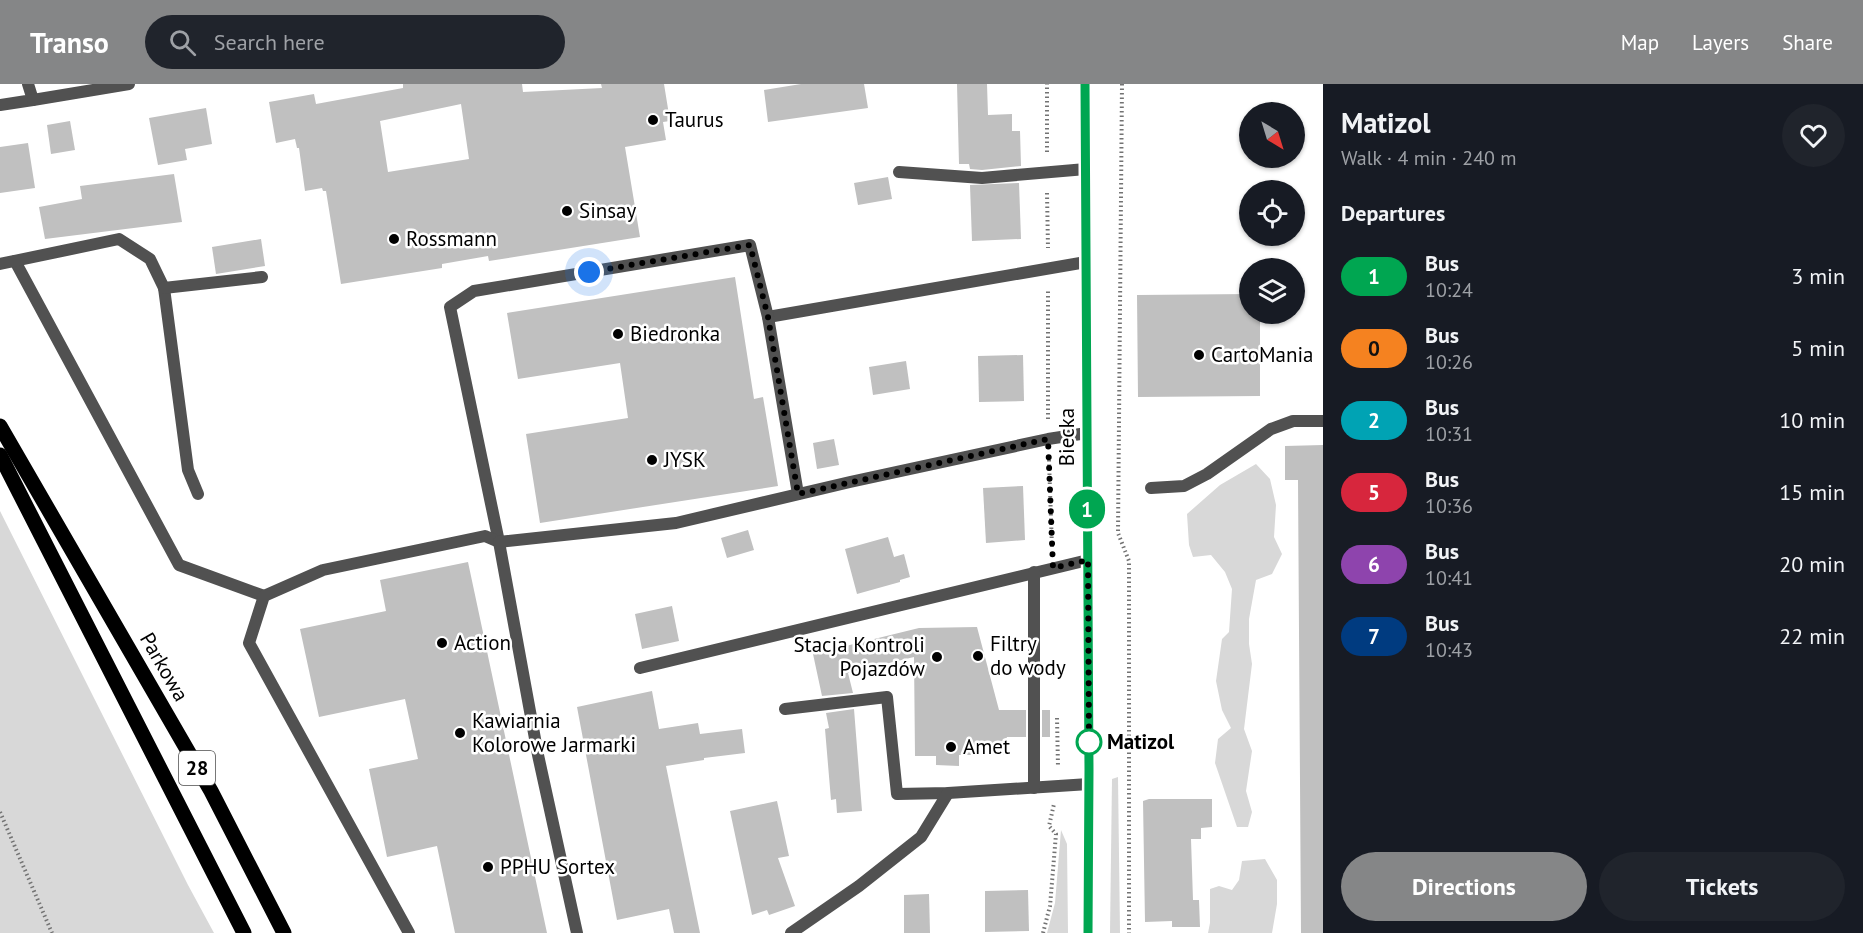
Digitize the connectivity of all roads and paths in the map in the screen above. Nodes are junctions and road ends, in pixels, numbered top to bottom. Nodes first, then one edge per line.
1 (28, 84) edge
2 (129, 84) edge
3 (1047, 84) edge
4 (1085, 84) edge
5 (1122, 84) edge
6 (33, 100) junction
7 (0, 105) edge
8 (1086, 169) junction
9 (899, 171) dead end
10 (1047, 172) junction
11 (15, 261) junction
12 (1086, 262) junction
13 (0, 264) edge
14 (1048, 268) junction
15 (262, 277) dead end
16 (164, 288) junction
17 (768, 317) junction
18 (1323, 421) edge
19 (0, 426) edge
20 (1087, 433) junction
21 (1048, 439) junction
22 (0, 455) edge
23 (1151, 488) dead end
24 (198, 494) dead end
25 (798, 494) junction
26 (499, 542) junction
27 (1088, 560) junction
28 (1053, 568) junction
29 (1035, 573) junction
30 (264, 596) junction
31 (640, 668) dead end
32 (785, 709) dead end
33 (1057, 716) dead end
34 (1089, 784) junction
35 (1058, 785) junction
36 (1034, 788) junction
37 (948, 793) junction
38 (0, 812) edge
39 (52, 933) edge
40 (244, 933) edge
41 (284, 933) edge
42 (408, 933) edge
43 (577, 933) edge
44 (790, 933) edge
45 (1043, 933) edge
46 (1088, 933) edge
47 (1129, 933) edge

1 - 6 street
2 - 6 street
3 - 10 path
4 - 8 street, Biecka
5 - 47 path
6 - 7 street
8 - 10 street
8 - 12 street, Biecka
9 - 10 street
10 - 14 path
11 - 13 street
11 - 16 street
11 - 30 street
12 - 14 street
12 - 20 street, Biecka
14 - 17 street
14 - 21 path
15 - 16 street
16 - 24 street
17 - 25 street
17 - 26 street
18 - 23 street
19 - 41 main road, Parkowa / 28
20 - 21 street
20 - 27 street, Biecka
21 - 25 street
21 - 28 path
22 - 40 main road, 28
25 - 26 street
26 - 30 street
26 - 43 street
27 - 28 street
27 - 34 street, Biecka
28 - 29 street
29 - 31 street
29 - 36 street
30 - 42 street
32 - 37 street
33 - 35 path
34 - 35 street
34 - 46 street, Biecka
35 - 36 street
35 - 45 path
36 - 37 street
37 - 44 street
38 - 39 path

